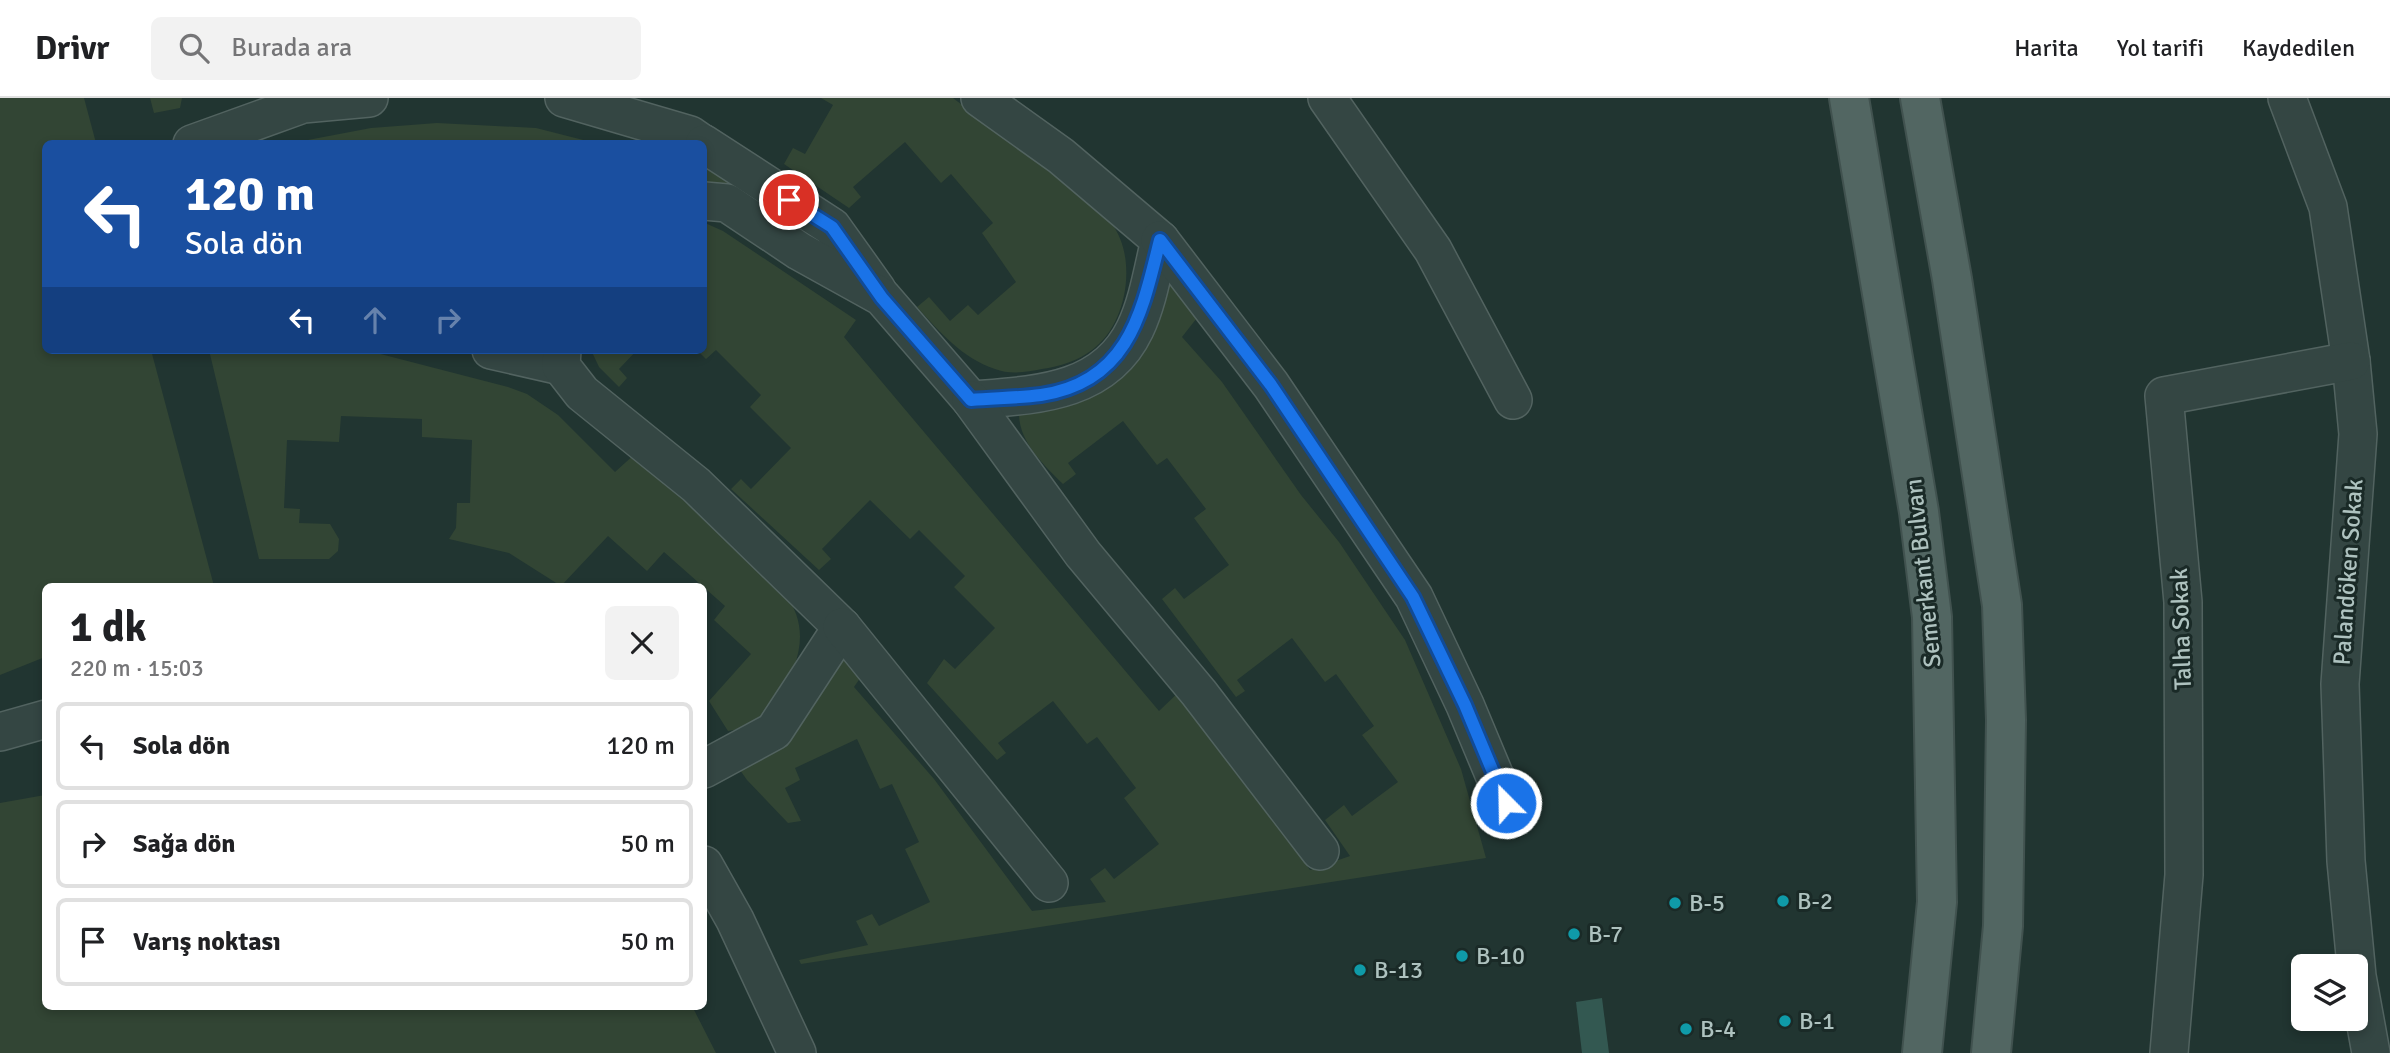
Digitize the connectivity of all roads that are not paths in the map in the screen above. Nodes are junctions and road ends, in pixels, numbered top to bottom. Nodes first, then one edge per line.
1 (369, 98) edge
2 (564, 98) edge
3 (980, 98) edge
4 (1327, 98) edge
5 (1849, 98) edge
6 (1920, 98) edge
7 (2287, 98) edge
8 (203, 140) edge
9 (697, 140) edge
10 (707, 147) edge
11 (707, 201) edge
12 (1160, 240) junction
13 (882, 298) junction
14 (526, 354) edge
15 (561, 358) edge
16 (2351, 361) junction
17 (971, 400) junction
18 (1513, 400) dead end
19 (842, 627) junction
20 (42, 720) edge
21 (0, 732) edge
22 (707, 767) edge
23 (1506, 803) dead end
24 (1320, 851) dead end
25 (707, 870) edge
26 (1049, 883) dead end
27 (797, 1053) edge
28 (1922, 1053) edge
29 (1991, 1053) edge
30 (2169, 1053) edge
31 (2371, 1053) edge

1 - 8 street
2 - 9 street
3 - 12 street
4 - 18 street
5 - 28 main road, Semerkant Bulvarı
6 - 29 main road
7 - 16 street, Palandöken Sokak
10 - 13 street
11 - 13 street
12 - 17 street
12 - 23 street
13 - 17 street
14 - 15 street
15 - 19 street
16 - 30 street, Talha Sokak
16 - 31 street, Palandöken Sokak
17 - 24 street
19 - 22 street
19 - 26 street
20 - 21 street
25 - 27 street

